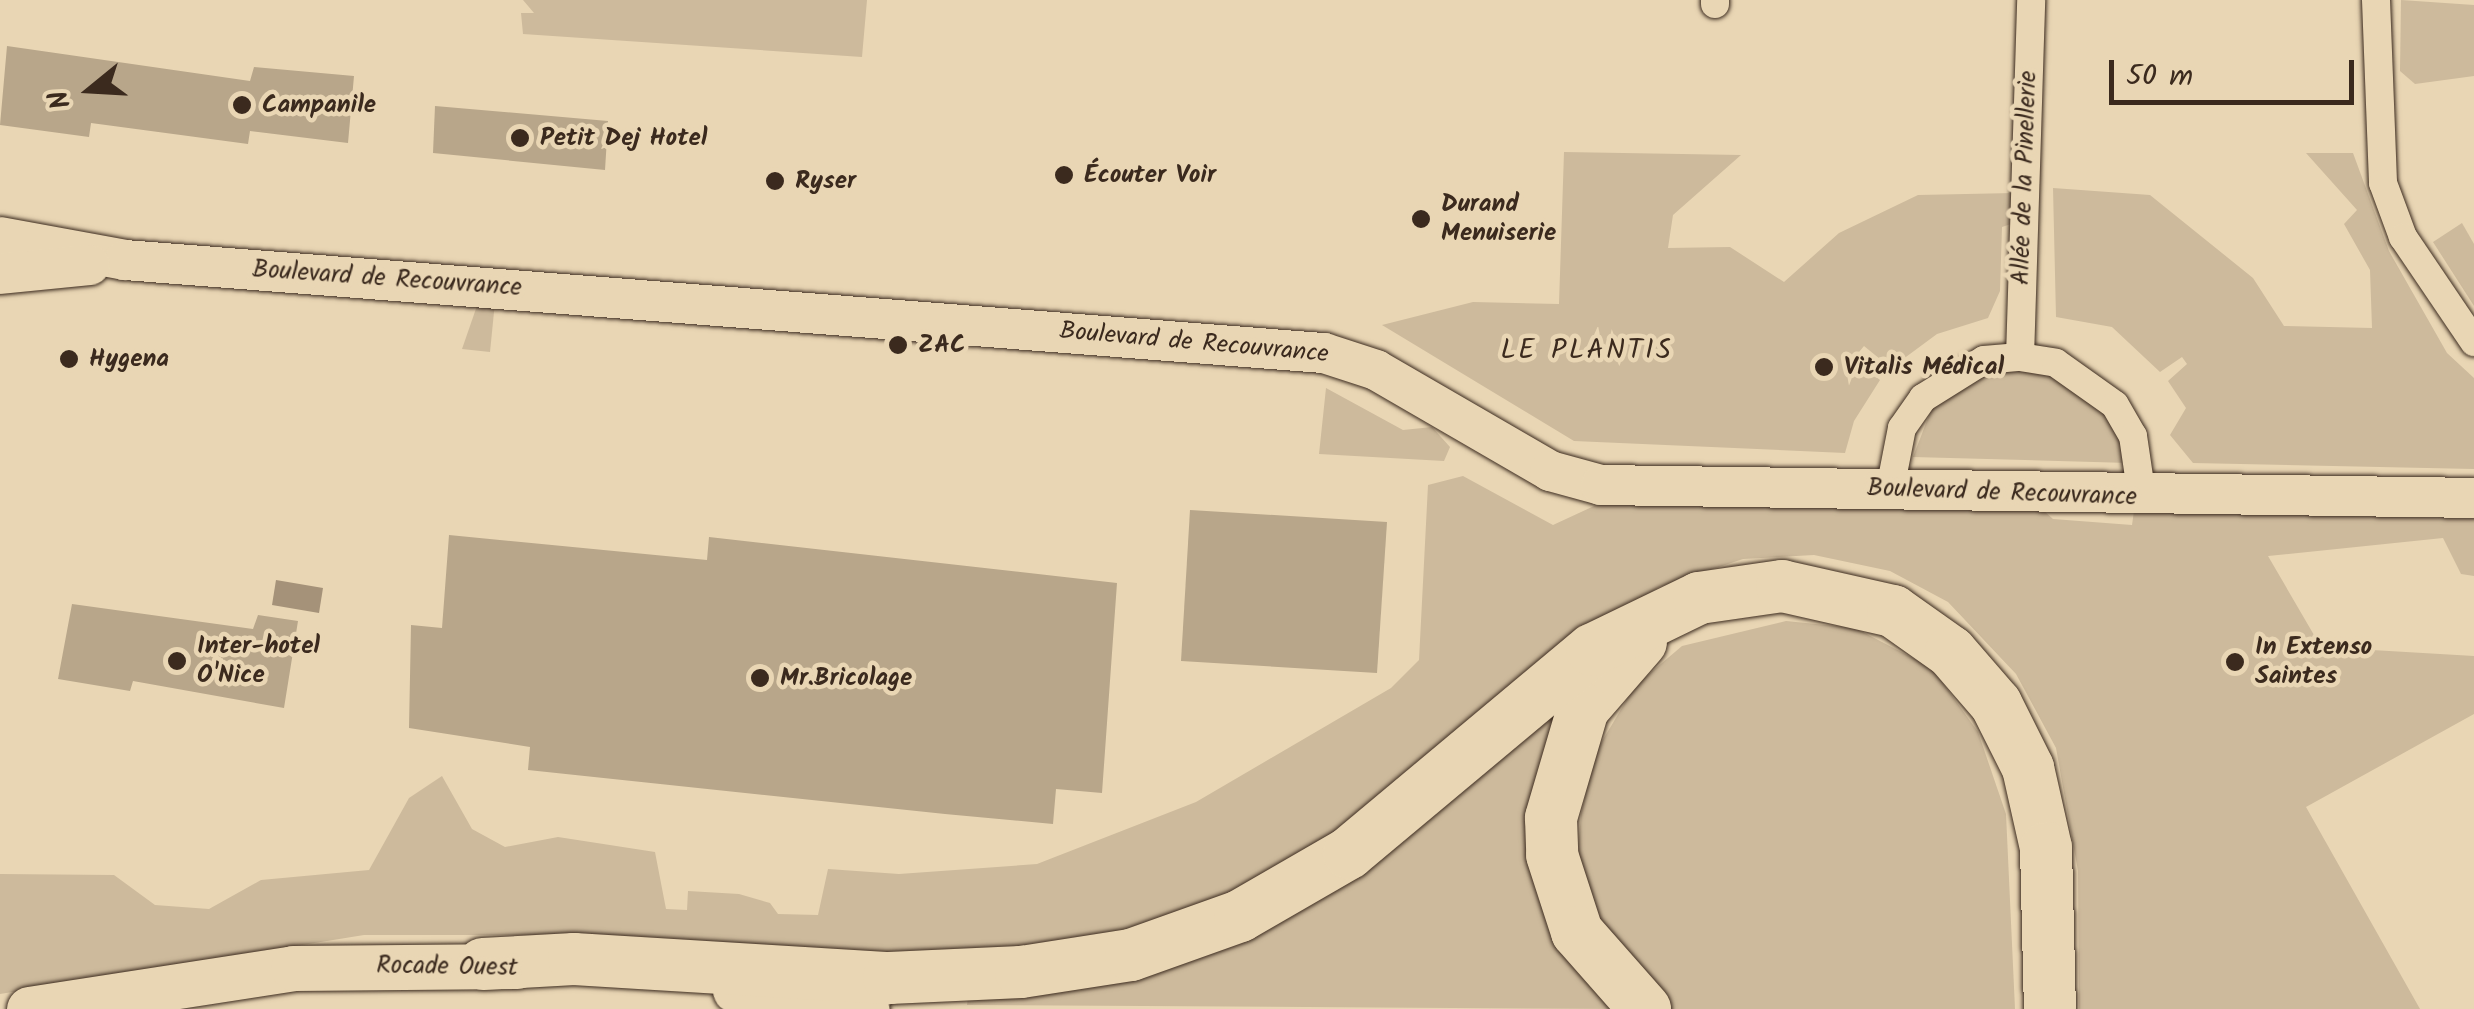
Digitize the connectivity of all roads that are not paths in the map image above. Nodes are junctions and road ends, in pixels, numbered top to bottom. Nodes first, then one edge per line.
1 (2031, 0) edge
2 (2376, 0) edge
3 (0, 238) edge
4 (125, 260) junction
5 (0, 274) edge
6 (2474, 342) edge
7 (2020, 357) junction
8 (1890, 489) junction
9 (2142, 497) junction
10 (2474, 498) edge
11 (1674, 609) junction
12 (484, 964) junction
13 (29, 1009) edge
14 (867, 1009) edge
15 (1644, 1009) edge
16 (2050, 1009) edge

1 - 7 street, Allée de la Pinellerie
2 - 6 street
3 - 4 street
4 - 5 street
4 - 8 street, Boulevard de Recouvrance
7 - 8 street
7 - 9 street
8 - 9 street, Boulevard de Recouvrance
9 - 10 street, Boulevard de Recouvrance
11 - 12 highway
11 - 15 highway
11 - 16 highway
12 - 13 main road, Rocade Ouest
12 - 14 main road, Rocade Ouest

